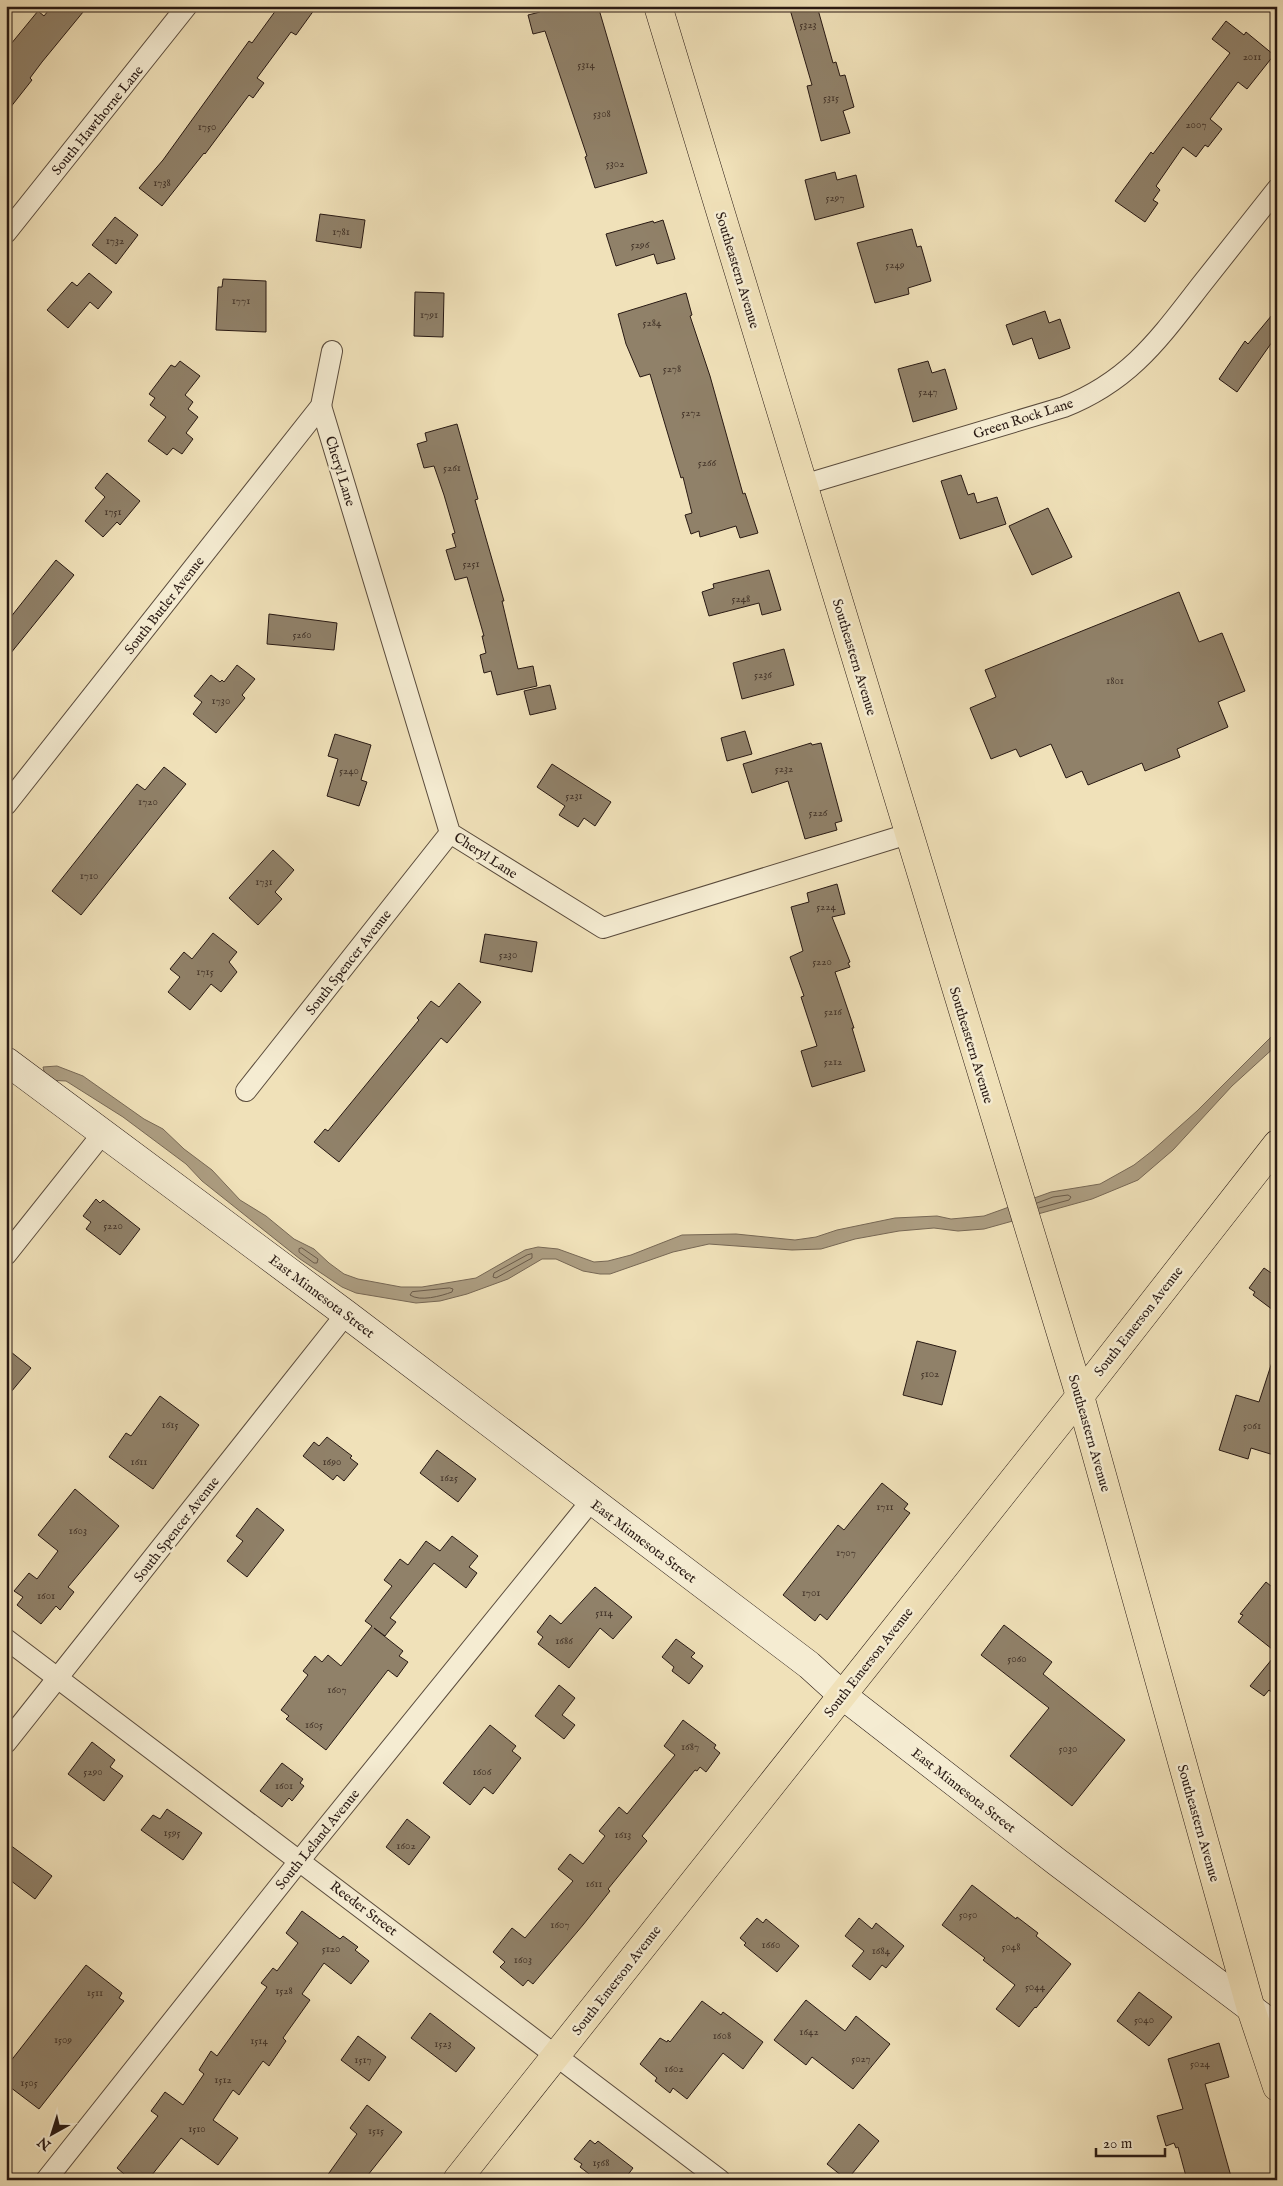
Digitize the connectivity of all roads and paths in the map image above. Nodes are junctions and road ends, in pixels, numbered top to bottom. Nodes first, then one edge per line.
1 (187, 6) edge
2 (658, 6) edge
3 (1277, 189) edge
4 (6, 233) edge
5 (332, 351) dead end
6 (321, 406) junction
7 (803, 485) junction
8 (6, 804) edge
9 (450, 833) junction
10 (908, 834) junction
11 (6, 1061) edge
12 (246, 1091) dead end
13 (103, 1133) junction
14 (1274, 1151) edge
15 (6, 1255) edge
16 (346, 1314) junction
17 (1080, 1396) junction
18 (591, 1501) junction
19 (6, 1639) edge
20 (58, 1678) junction
21 (842, 1695) junction
22 (6, 1743) edge
23 (300, 1860) junction
24 (1251, 2009) junction
25 (1277, 2028) edge
26 (557, 2054) junction
27 (1277, 2087) edge
28 (46, 2180) edge
29 (458, 2180) edge
30 (720, 2180) edge

1 - 4 street, South Hawthorne Lane
2 - 7 main road, Southeastern Avenue
3 - 7 street, Green Rock Lane
5 - 6 street
6 - 8 street, South Butler Avenue
6 - 9 street, Cheryl Lane
7 - 10 main road, Southeastern Avenue
9 - 10 street, Cheryl Lane
9 - 12 street, South Spencer Avenue
10 - 17 main road, Southeastern Avenue
11 - 13 street, East Minnesota Street
13 - 15 street
13 - 16 street, East Minnesota Street
14 - 17 main road, South Emerson Avenue
16 - 18 street, East Minnesota Street
16 - 20 street, South Spencer Avenue
17 - 21 main road, South Emerson Avenue
17 - 24 main road, Southeastern Avenue
18 - 21 street, East Minnesota Street
18 - 23 street, South Leland Avenue
19 - 20 street, Reeder Street
20 - 22 street, South Spencer Avenue
20 - 23 street, Reeder Street
21 - 24 street, East Minnesota Street
21 - 26 main road, South Emerson Avenue
23 - 26 street, Reeder Street
23 - 28 street, South Leland Avenue
24 - 25 street, East Minnesota Street
24 - 27 main road, Southeastern Avenue
26 - 29 main road, South Emerson Avenue
26 - 30 street, Reeder Street

